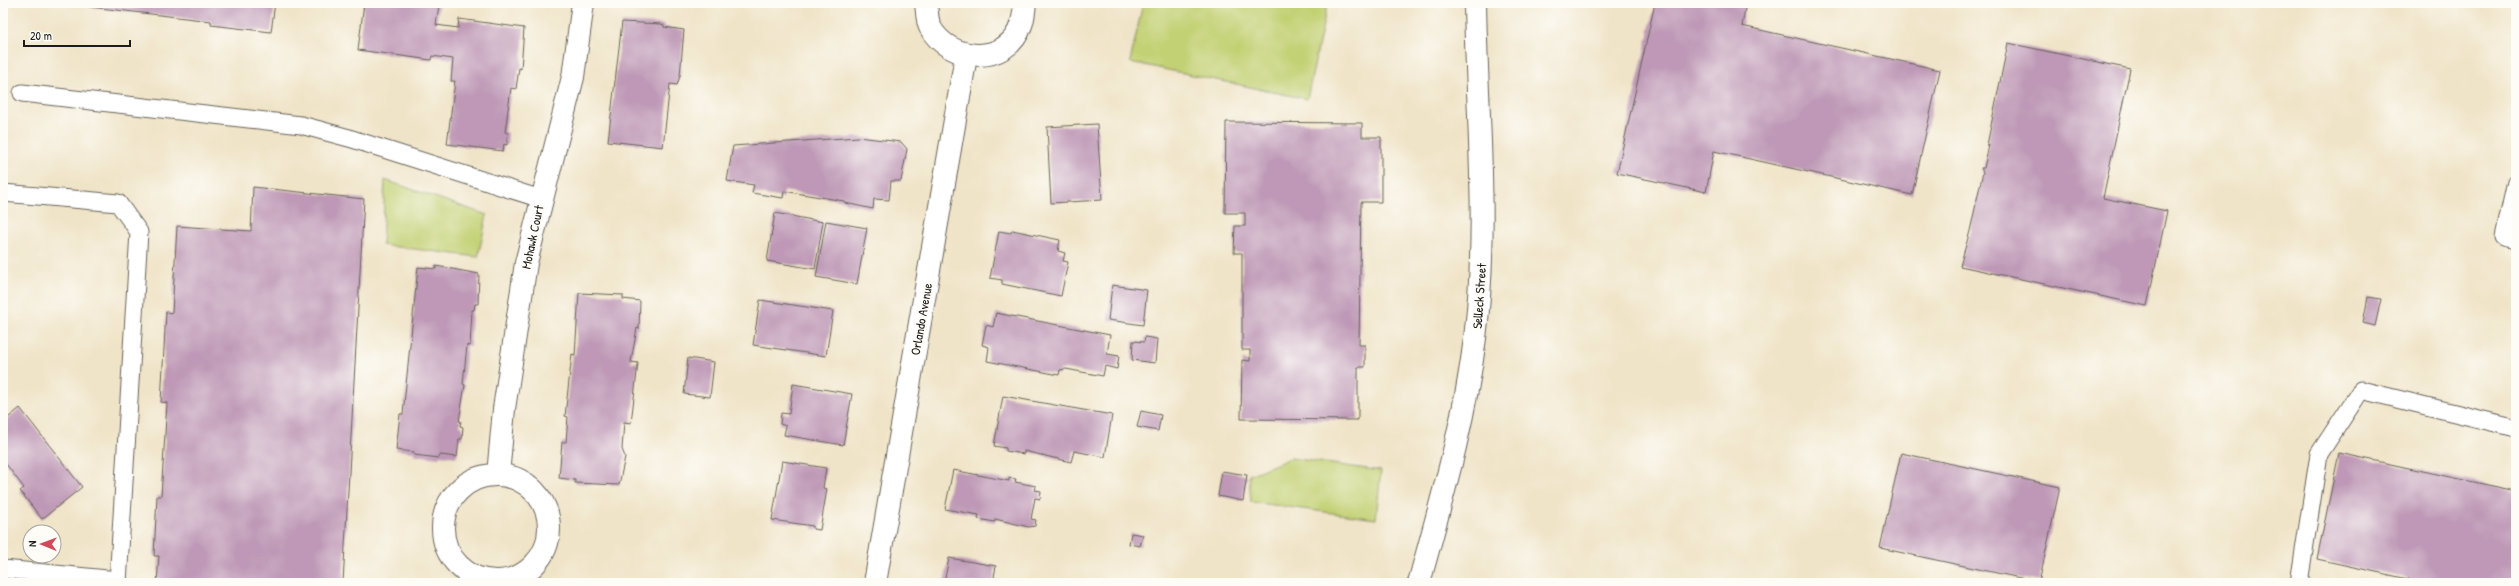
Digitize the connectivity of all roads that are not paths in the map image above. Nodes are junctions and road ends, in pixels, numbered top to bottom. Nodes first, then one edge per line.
1 (583, 3) edge
2 (925, 3) edge
3 (1025, 3) edge
4 (1475, 3) edge
5 (966, 56) junction
6 (22, 93) dead end
7 (2516, 182) edge
8 (3, 192) edge
9 (540, 199) junction
10 (2516, 240) edge
11 (2516, 428) edge
12 (498, 475) junction
13 (3, 568) edge
14 (118, 581) edge
15 (875, 583) edge
16 (1419, 583) edge
17 (2299, 583) edge

1 - 9 street, Mohawk Court
2 - 5 street
3 - 5 street
4 - 16 street, Selleck Street
5 - 15 street, Orlando Avenue
6 - 9 lane
7 - 10 lane
8 - 14 lane
9 - 12 street, Mohawk Court
11 - 17 lane
12 - 12 street
13 - 14 lane

